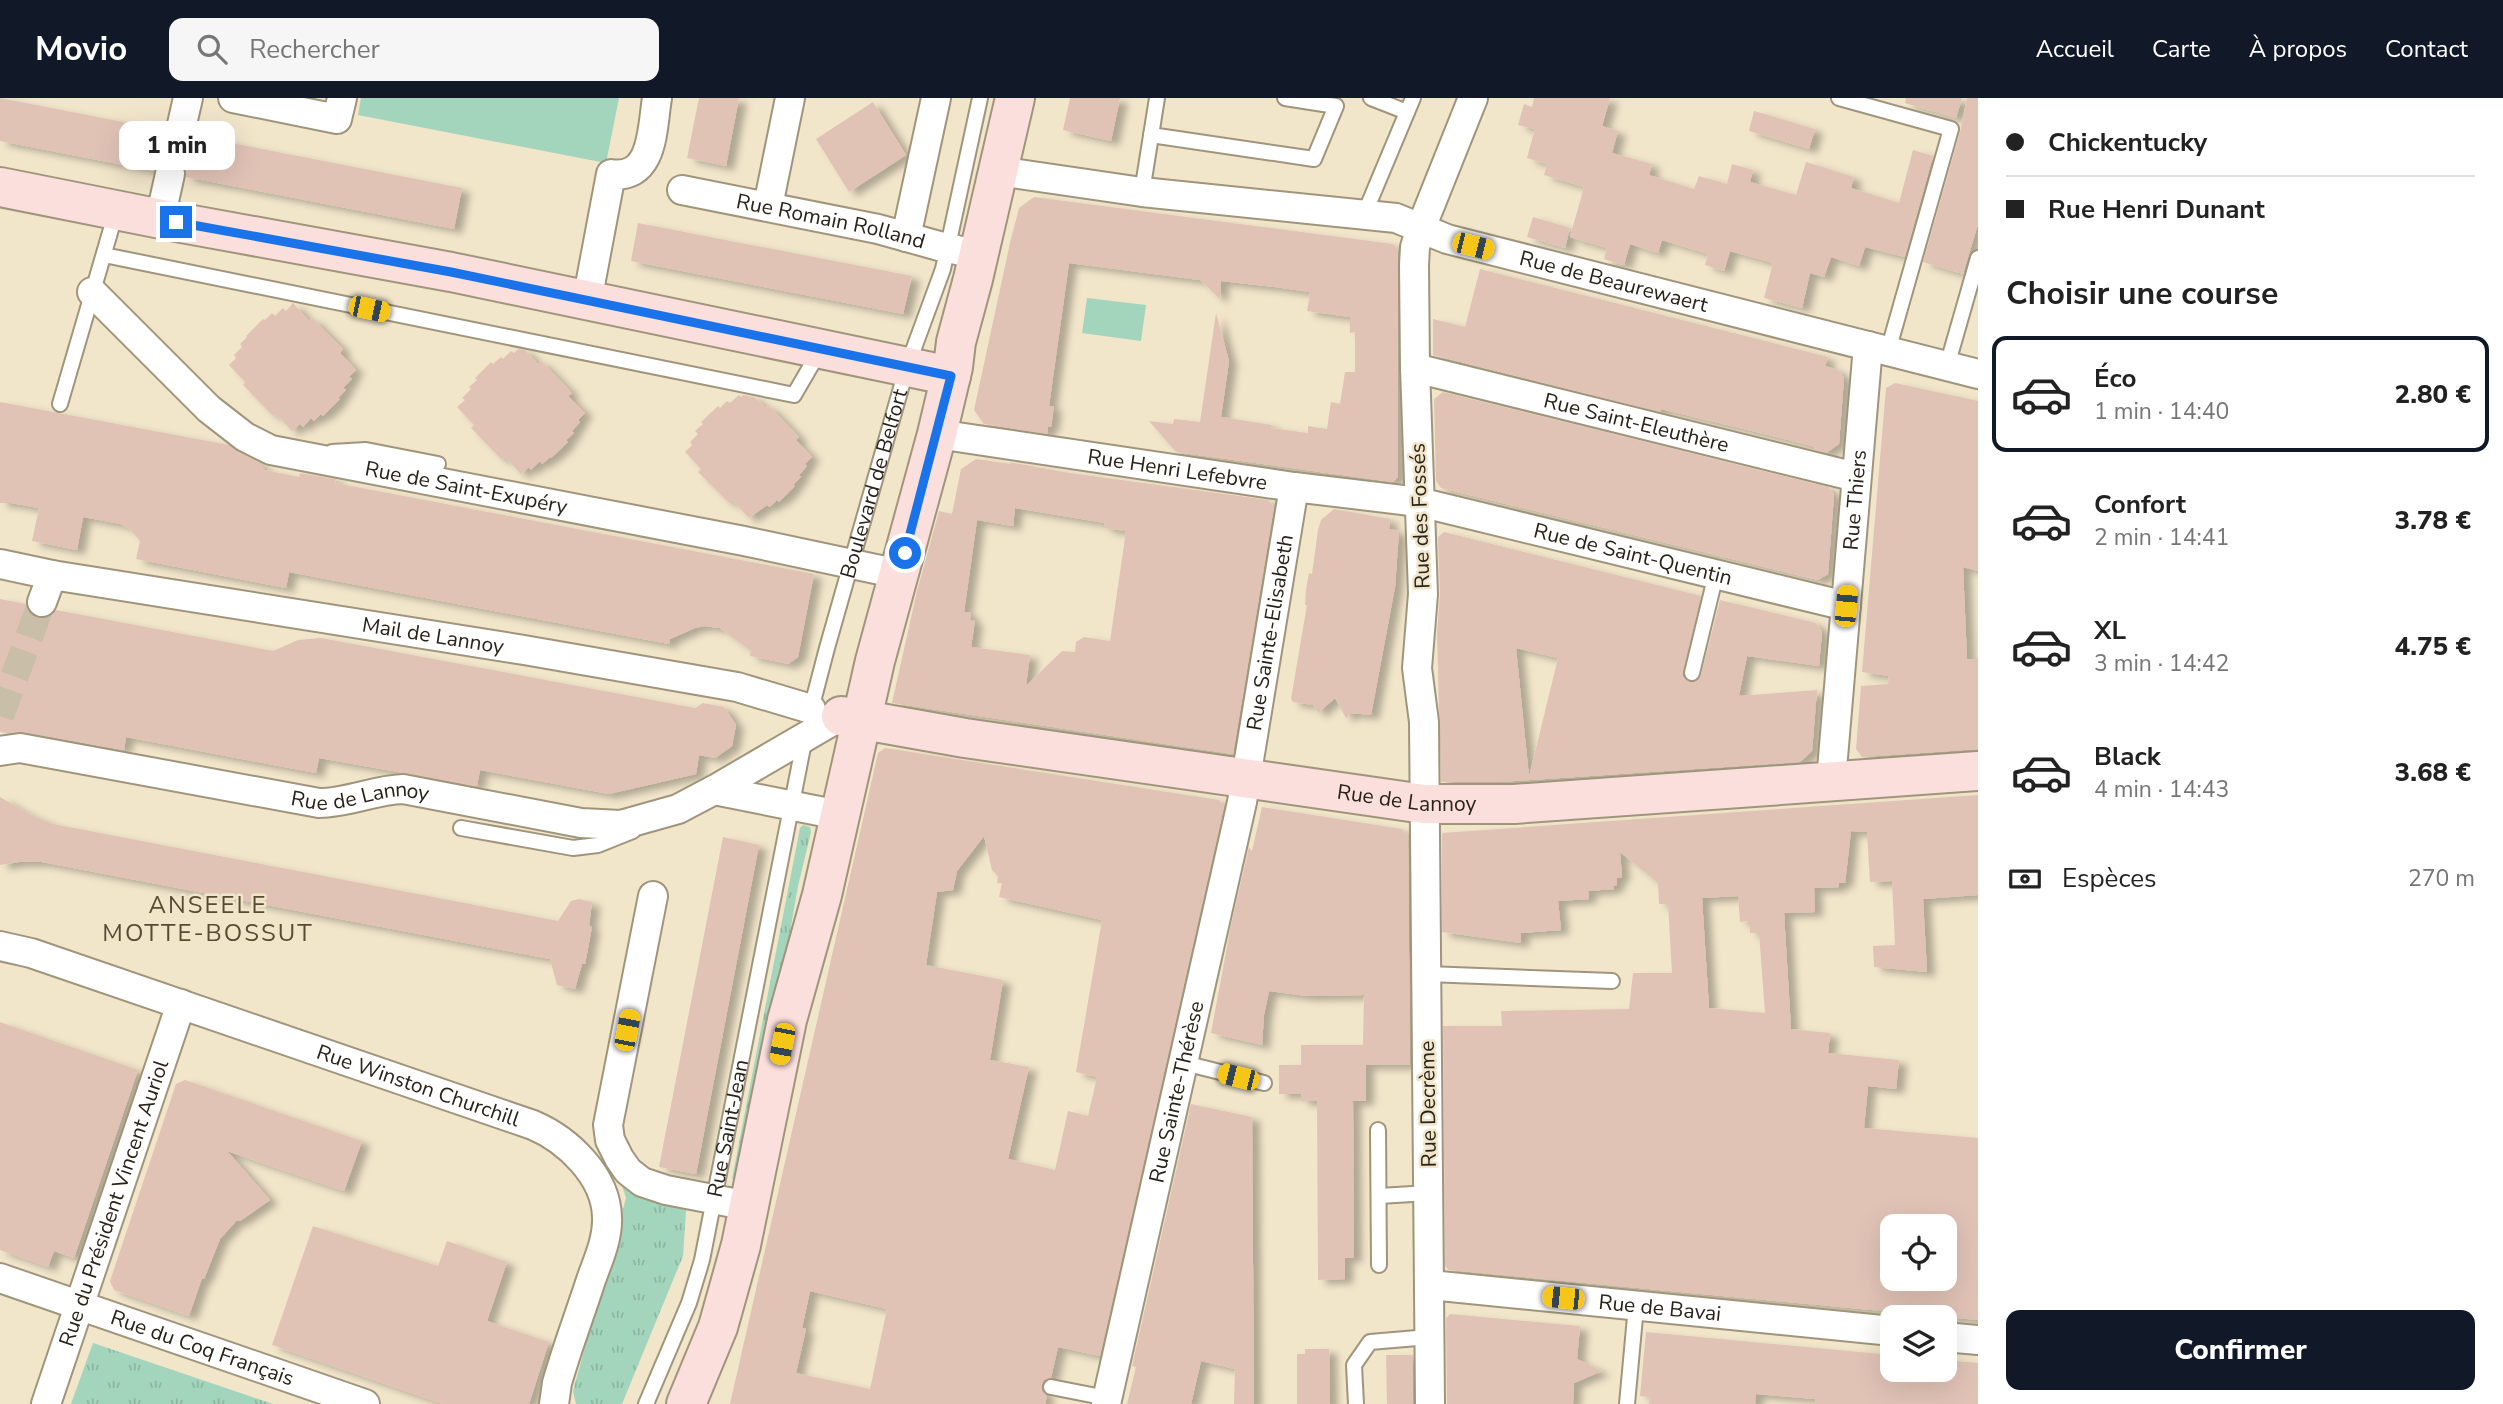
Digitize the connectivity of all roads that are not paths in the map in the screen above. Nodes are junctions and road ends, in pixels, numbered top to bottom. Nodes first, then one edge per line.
1 (188, 98) edge
2 (233, 98) edge
3 (657, 98) edge
4 (790, 98) edge
5 (936, 98) edge
6 (980, 98) edge
7 (1015, 98) edge
8 (1157, 98) edge
9 (1285, 98) edge
10 (1371, 98) edge
11 (1473, 98) edge
12 (1839, 98) edge
13 (1341, 102) edge
14 (1410, 105) edge
15 (340, 108) edge
16 (180, 133) tunnel mouth
17 (1151, 135) junction
18 (998, 171) junction
19 (170, 174) tunnel mouth
20 (4, 187) edge
21 (682, 190) dead end
22 (1142, 192) junction
23 (768, 206) junction
24 (116, 211) junction
25 (1364, 215) junction
26 (160, 219) junction
27 (1420, 228) junction
28 (906, 236) junction
29 (963, 251) junction
30 (104, 255) junction
31 (1978, 258) edge
32 (92, 292) junction
33 (587, 301) junction
34 (1878, 348) junction
35 (820, 349) junction
36 (938, 365) junction
37 (1947, 366) junction
38 (1415, 368) junction
39 (1978, 374) edge
40 (60, 404) dead end
41 (937, 434) junction
42 (285, 454) junction
43 (438, 464) dead end
44 (1857, 477) junction
45 (1294, 487) junction
46 (1419, 502) junction
47 (0, 564) edge
48 (877, 569) junction
49 (1716, 574) junction
50 (52, 575) junction
51 (42, 602) tunnel mouth
52 (1846, 606) junction
53 (1692, 673) dead end
54 (838, 715) junction
55 (805, 737) junction
56 (0, 751) edge
57 (1978, 771) edge
58 (1246, 779) junction
59 (1831, 781) junction
60 (714, 790) junction
61 (1424, 804) junction
62 (678, 809) junction
63 (817, 811) junction
64 (461, 828) dead end
65 (653, 896) dead end
66 (0, 946) edge
67 (1427, 974) junction
68 (1612, 981) dead end
69 (181, 1004) junction
70 (1184, 1063) junction
71 (1264, 1083) dead end
72 (1378, 1130) dead end
73 (1429, 1193) junction
74 (1379, 1196) junction
75 (732, 1203) junction
76 (1379, 1265) dead end
77 (0, 1278) edge
78 (1430, 1285) junction
79 (79, 1305) junction
80 (1636, 1306) junction
81 (1880, 1330) edge
82 (1429, 1337) junction
83 (1957, 1338) edge
84 (1978, 1340) edge
85 (1051, 1387) dead end
86 (1107, 1401) edge
87 (46, 1404) edge
88 (365, 1404) edge
89 (554, 1404) edge
90 (646, 1404) edge
91 (686, 1404) edge
92 (1356, 1404) edge
93 (1430, 1404) edge
94 (1627, 1404) edge

1 - 16 street
2 - 15 street
3 - 33 street
4 - 23 street
5 - 28 street
6 - 29 lane, Boulevard de Belfort
7 - 18 main road, Boulevard de Belfort
8 - 17 lane
9 - 13 lane
10 - 14 lane
11 - 27 street, Rue des Fossés
12 - 34 lane
13 - 17 lane
14 - 25 lane
17 - 22 lane
18 - 22 street, Rue de Beaurewaert
18 - 29 main road, Boulevard de Belfort
19 - 26 street
20 - 24 main road
21 - 23 street, Rue Romain Rolland
22 - 25 street, Rue de Beaurewaert
23 - 28 street, Rue Romain Rolland
24 - 26 main road
24 - 30 lane
25 - 27 street, Rue de Beaurewaert
26 - 33 main road
27 - 34 street, Rue de Beaurewaert
27 - 38 street, Rue des Fossés
28 - 29 street, Rue Romain Rolland
29 - 36 main road, Boulevard de Belfort
29 - 36 lane, Boulevard de Belfort
30 - 32 lane
30 - 35 lane
31 - 37 lane
32 - 40 lane
32 - 42 street, Rue de Saint-Exupéry
33 - 35 main road
34 - 37 street, Rue de Beaurewaert
34 - 44 street, Rue Thiers
35 - 36 main road
36 - 41 main road, Boulevard de Belfort
36 - 48 main road, Boulevard de Belfort
37 - 39 street, Rue de Beaurewaert
38 - 44 street, Rue Saint-Eleuthère
38 - 46 street, Rue des Fossés
41 - 45 street, Rue Henri Lefebvre
41 - 48 main road, Boulevard de Belfort
42 - 43 lane
42 - 48 street, Rue de Saint-Exupéry
44 - 52 street, Rue Thiers
45 - 46 street, Rue Henri Lefebvre
45 - 58 street, Rue Sainte-Elisabeth
46 - 49 street, Rue de Saint-Quentin
46 - 61 street, Rue des Fossés
47 - 50 street, Mail de Lannoy
48 - 54 main road, Boulevard de Belfort
49 - 52 street, Rue de Saint-Quentin
49 - 53 lane
50 - 51 street
50 - 54 street, Mail de Lannoy
52 - 59 street, Rue Thiers
54 - 55 street, Rue de Lannoy
54 - 58 main road, Rue de Lannoy
54 - 63 main road, Rue Saint-Jean
55 - 60 street, Rue de Lannoy
55 - 63 lane, Rue Saint-Jean
56 - 62 street, Rue de Lannoy
57 - 59 main road, Rue de Lannoy
58 - 61 main road, Rue de Lannoy
58 - 70 street, Rue Sainte-Thérèse
59 - 61 main road, Rue de Lannoy
60 - 62 street, Rue de Lannoy
60 - 63 street
61 - 67 street, Rue Decrème
62 - 64 lane
63 - 75 lane, Rue Saint-Jean
63 - 75 main road, Rue Saint-Jean
65 - 75 street
66 - 69 street, Rue Winston Churchill
67 - 68 lane
67 - 73 street, Rue Decrème
69 - 79 street, Rue du Président Vincent Auriol
69 - 89 street, Rue Winston Churchill
70 - 71 lane
70 - 86 street, Rue Sainte-Thérèse
72 - 74 lane
73 - 74 lane
73 - 78 street, Rue Decrème
74 - 76 lane
75 - 90 lane, Rue Saint-Jean
75 - 91 main road, Rue Saint-Jean
77 - 79 street, Rue du Coq Français
78 - 80 street, Rue de Bavai
78 - 82 street, Rue Decrème
79 - 87 street, Rue du Président Vincent Auriol
79 - 88 street, Rue du Coq Français
80 - 81 street, Rue de Bavai
80 - 94 lane
82 - 92 lane
82 - 93 street, Rue Decrème
83 - 84 street
85 - 86 lane

